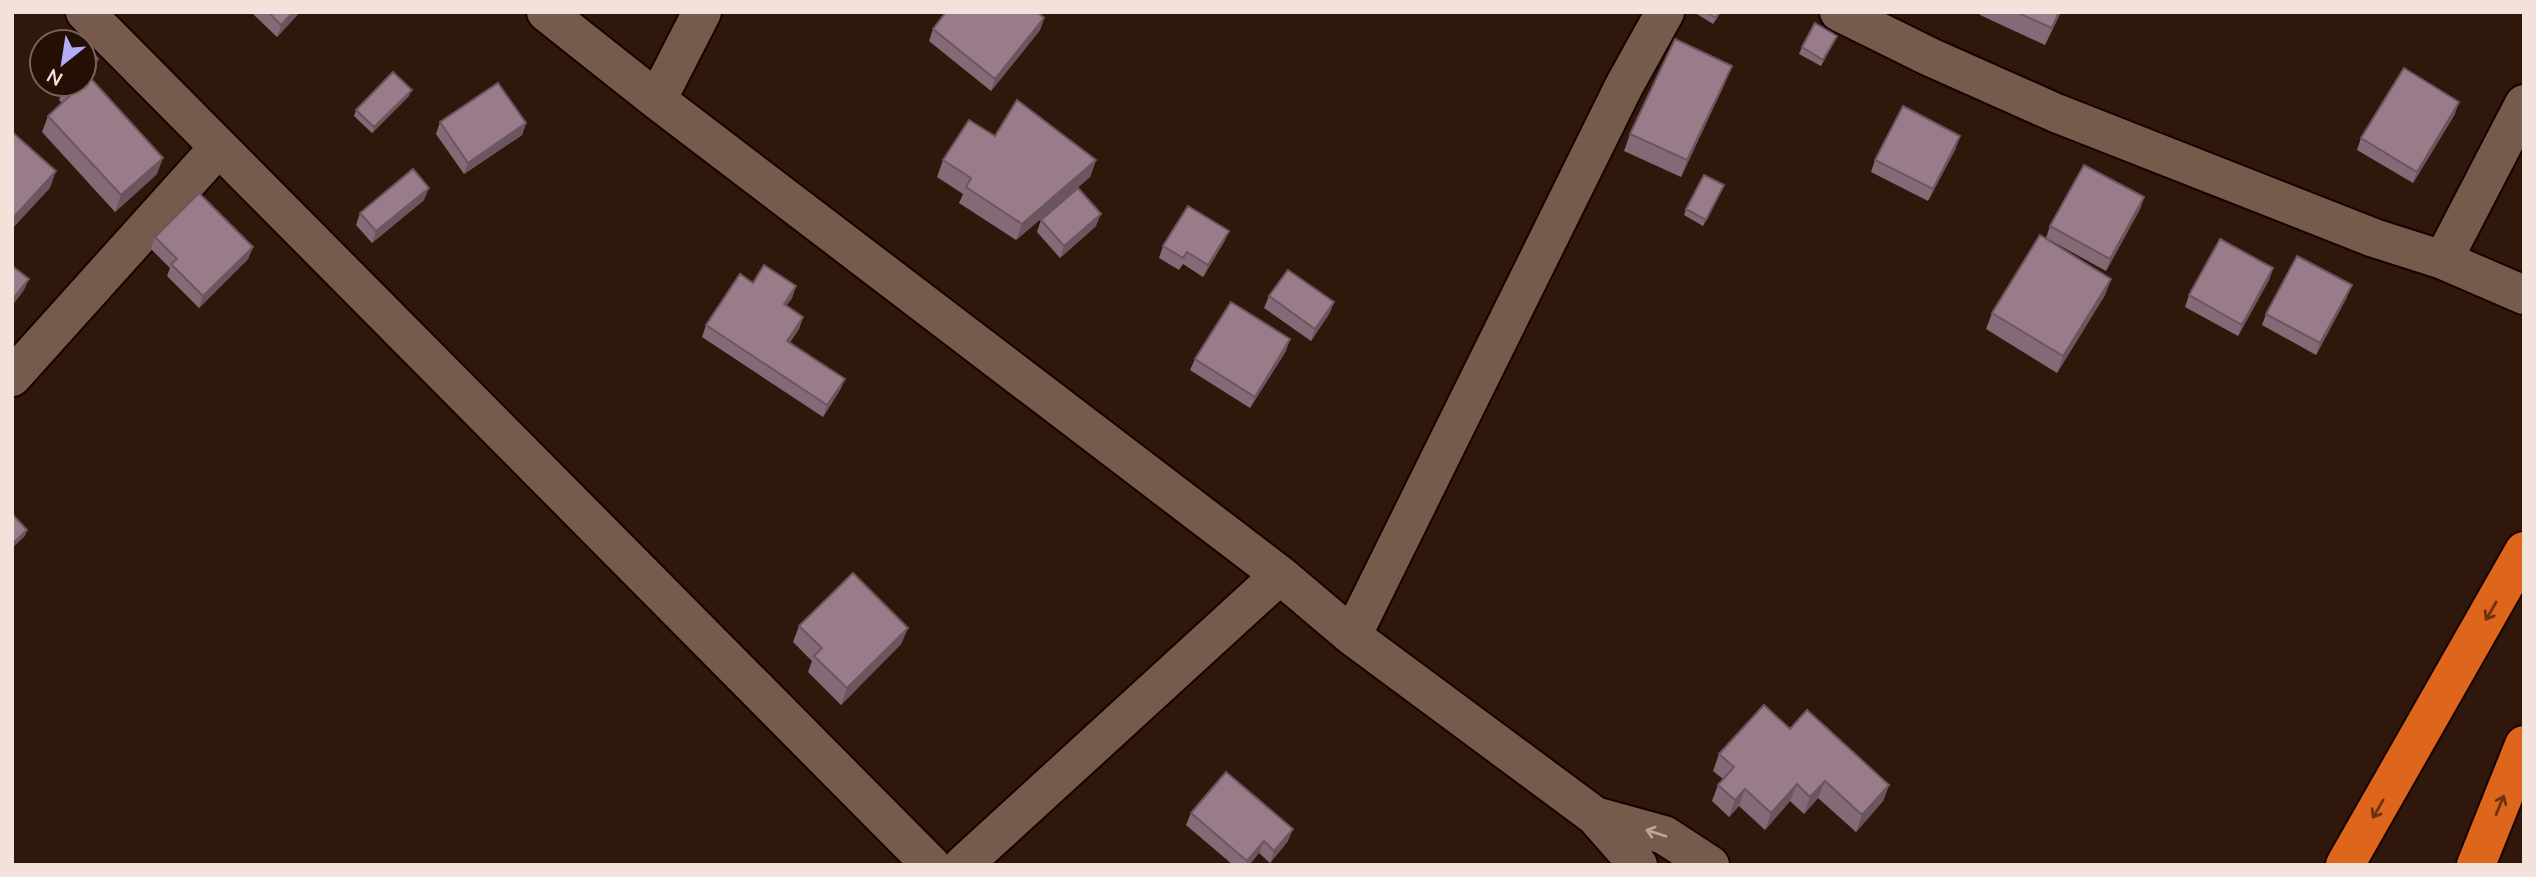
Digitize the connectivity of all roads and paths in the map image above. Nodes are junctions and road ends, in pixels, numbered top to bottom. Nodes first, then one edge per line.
1 (85, 12) edge
2 (546, 12) edge
3 (702, 12) edge
4 (1665, 12) edge
5 (1839, 12) edge
6 (657, 100) junction
7 (2524, 103) edge
8 (219, 147) junction
9 (2443, 260) junction
10 (2524, 295) edge
11 (12, 377) edge
12 (2524, 551) edge
13 (1280, 575) junction
14 (1352, 635) junction
15 (2524, 745) edge
16 (1595, 816) junction
17 (931, 865) edge
18 (963, 865) edge
19 (1639, 865) edge
20 (1710, 865) edge
21 (2345, 865) edge
22 (2476, 865) edge

1 - 8 street
2 - 6 street
3 - 6 street
4 - 14 street
5 - 9 street
6 - 13 street
7 - 9 street
8 - 11 street
8 - 17 street
9 - 10 street
12 -> 21 highway
13 - 14 street
13 - 18 street
14 - 16 street
22 -> 15 highway
16 - 19 street
20 -> 16 street

